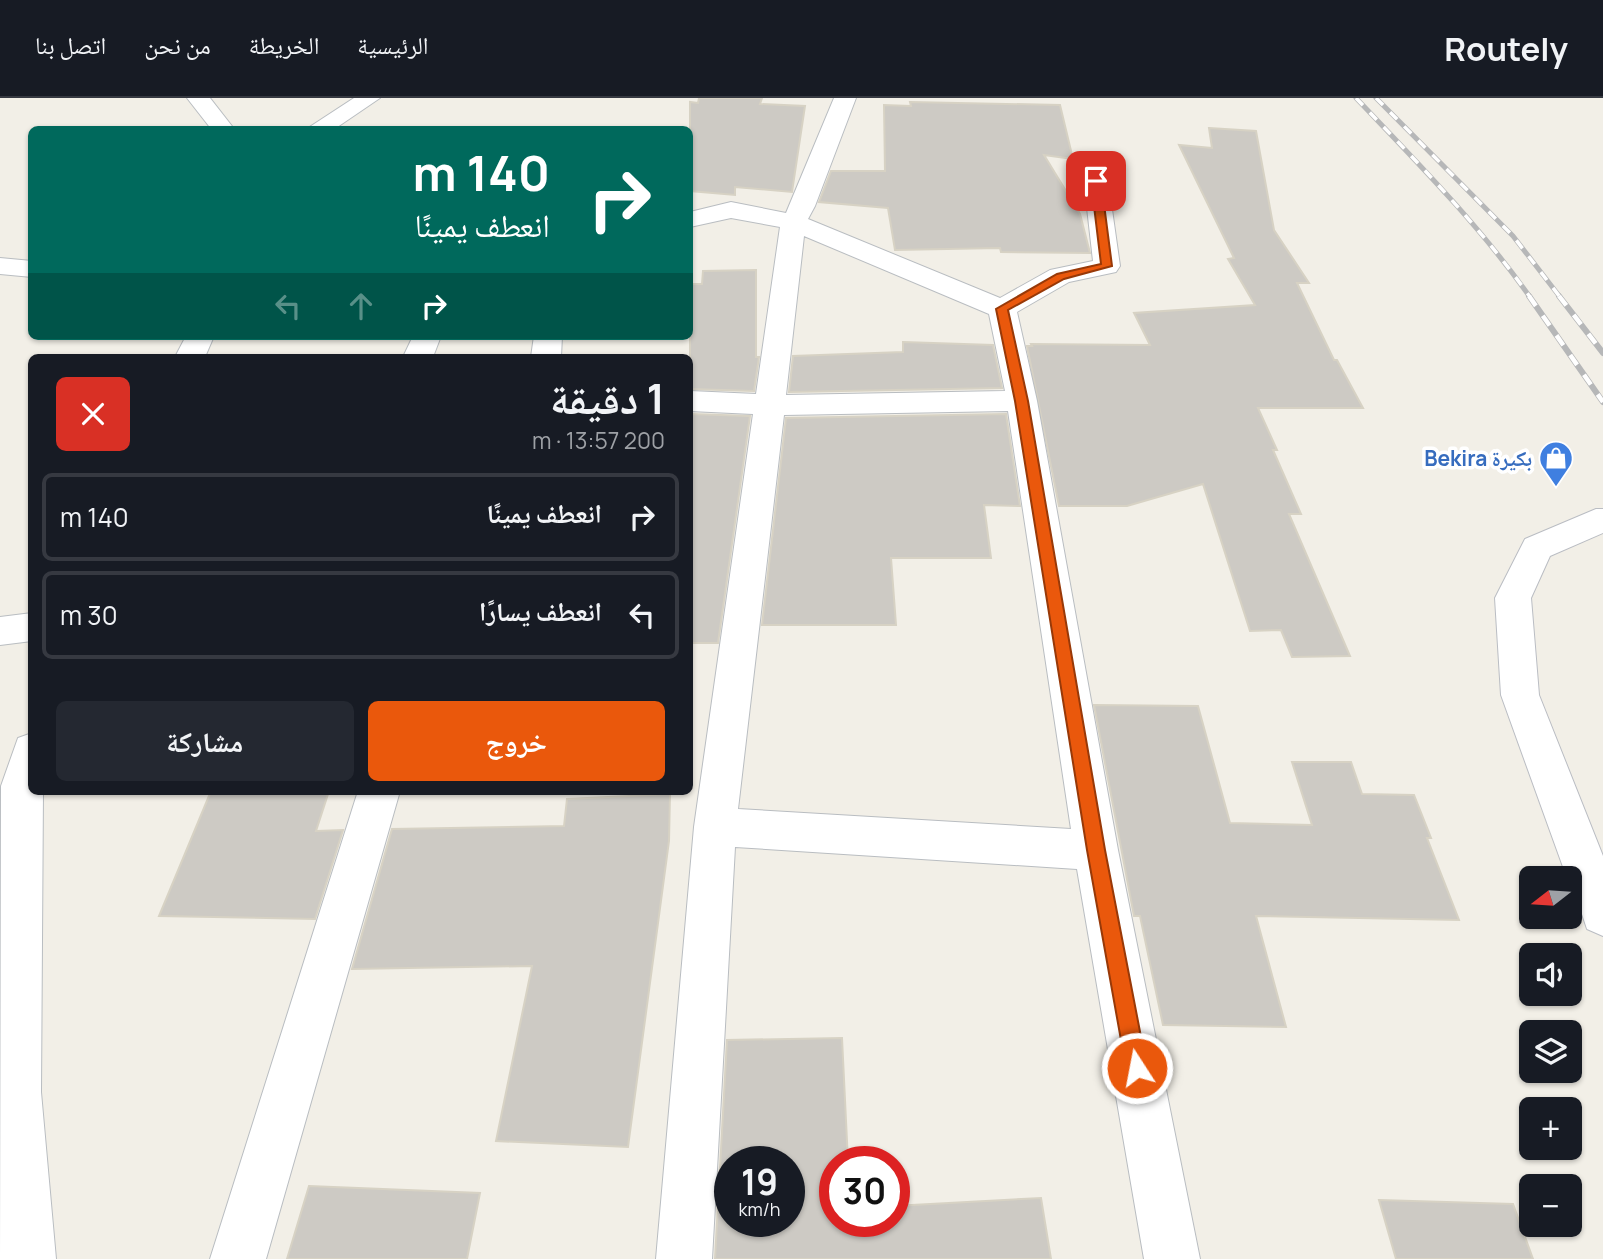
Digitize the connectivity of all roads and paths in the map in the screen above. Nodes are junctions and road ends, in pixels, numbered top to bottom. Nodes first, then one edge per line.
1 (198, 98) edge
2 (369, 98) edge
3 (845, 98) edge
4 (221, 126) edge
5 (323, 126) edge
6 (1096, 181) dead end
7 (693, 218) edge
8 (793, 222) junction
9 (0, 266) edge
10 (28, 269) edge
11 (1002, 309) junction
12 (693, 401) edge
13 (1022, 401) junction
14 (770, 405) junction
15 (1603, 521) edge
16 (28, 628) edge
17 (0, 631) edge
18 (28, 764) edge
19 (378, 795) edge
20 (715, 827) junction
21 (1096, 850) junction
22 (1603, 914) edge
23 (28, 1259) edge
24 (238, 1259) edge
25 (684, 1259) edge
26 (1172, 1259) edge

1 - 4 street
2 - 5 street
3 - 8 street
6 - 11 street
7 - 8 street
8 - 11 street
8 - 14 street
9 - 10 street
11 - 13 street
12 - 14 street
13 - 14 street
13 - 21 street
14 - 20 street
15 - 22 street
16 - 17 street
18 - 23 street
19 - 24 street
20 - 21 street
20 - 25 street
21 - 26 street

